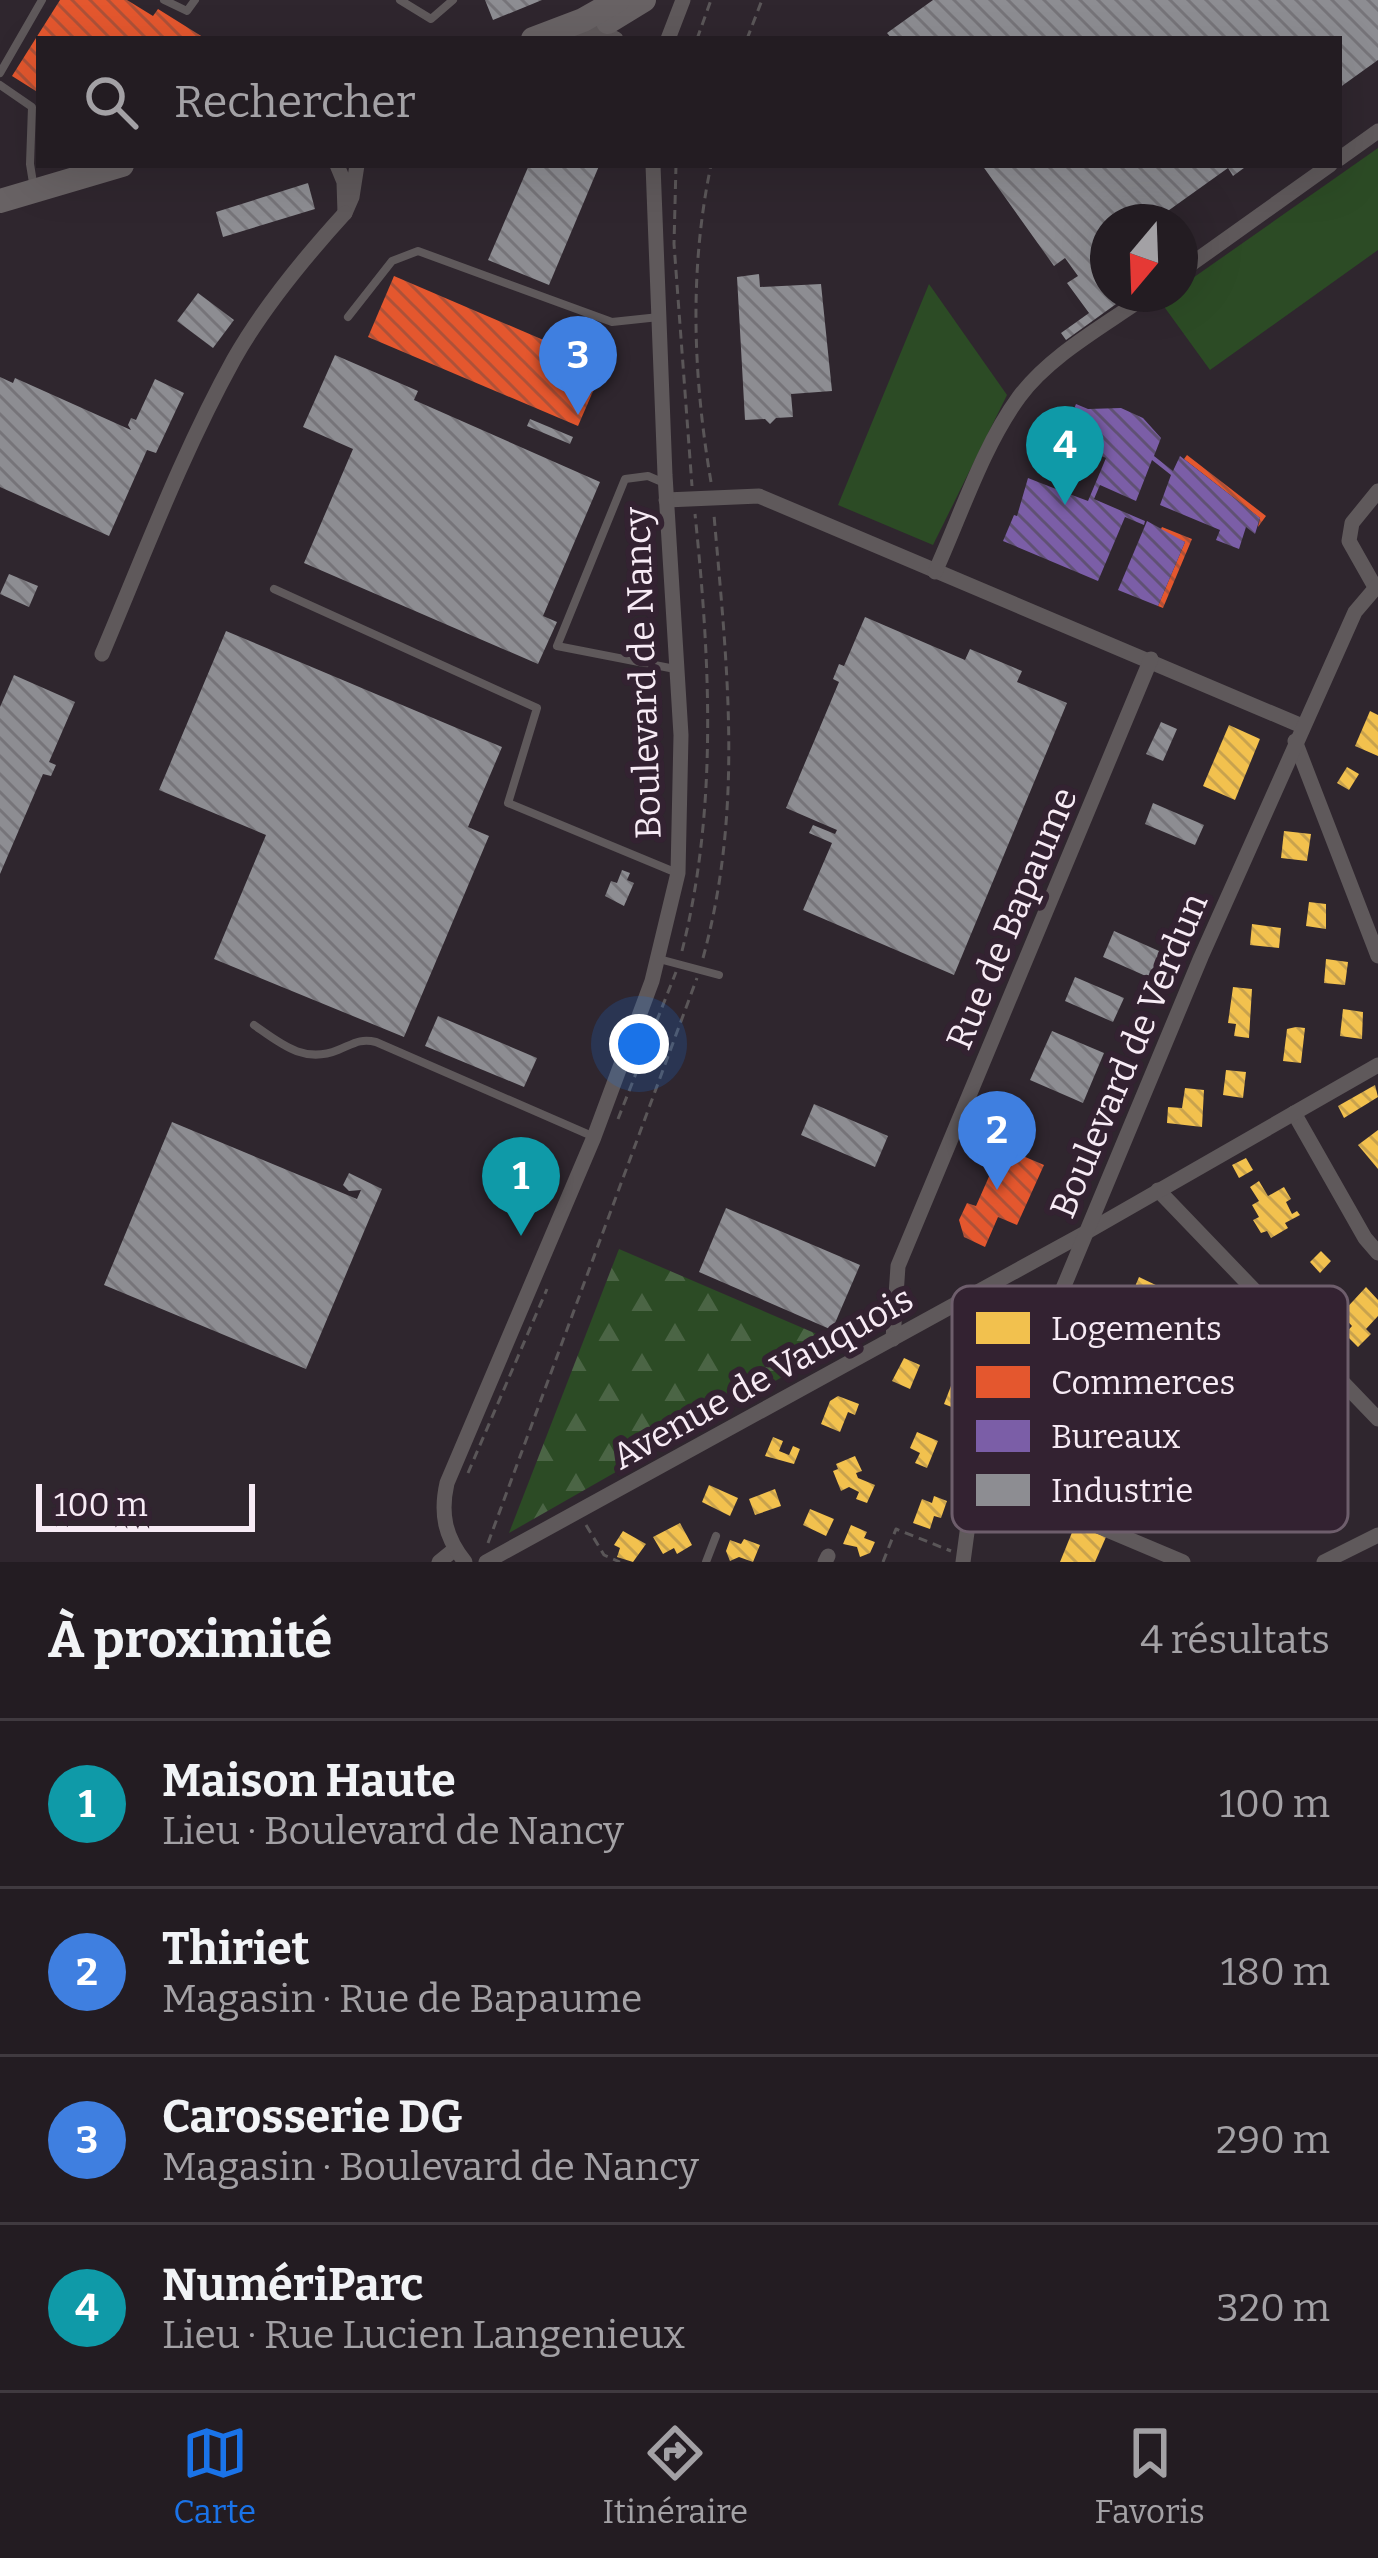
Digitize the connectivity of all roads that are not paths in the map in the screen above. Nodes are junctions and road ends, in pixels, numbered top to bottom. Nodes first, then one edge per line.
1 (42, 0) edge
2 (164, 0) edge
3 (195, 0) edge
4 (400, 0) edge
5 (453, 0) edge
6 (644, 0) edge
7 (682, 0) edge
8 (592, 28) edge
9 (669, 36) edge
10 (0, 73) edge
11 (0, 86) edge
12 (1378, 131) edge
13 (1342, 157) edge
14 (112, 168) edge
15 (338, 168) edge
16 (357, 168) edge
17 (653, 168) edge
18 (1326, 168) edge
19 (35, 190) junction
20 (0, 201) edge
21 (345, 212) junction
22 (1198, 259) edge
23 (1124, 312) edge
24 (660, 316) junction
25 (348, 317) dead end
26 (1378, 491) edge
27 (666, 492) junction
28 (935, 572) junction
29 (274, 589) dead end
30 (1374, 594) edge
31 (102, 654) dead end
32 (1151, 659) junction
33 (677, 670) junction
34 (1298, 734) junction
35 (678, 873) junction
36 (1378, 956) edge
37 (657, 958) junction
38 (719, 975) dead end
39 (254, 1025) dead end
40 (1378, 1065) edge
41 (1294, 1113) junction
42 (593, 1137) junction
43 (1158, 1190) junction
44 (1085, 1233) junction
45 (1378, 1253) edge
46 (988, 1286) edge
47 (1063, 1286) edge
48 (1250, 1286) edge
49 (952, 1306) edge
50 (892, 1339) junction
51 (1348, 1388) edge
52 (1378, 1419) edge
53 (1112, 1532) edge
54 (1378, 1534) edge
55 (716, 1536) dead end
56 (460, 1556) edge
57 (439, 1562) edge
58 (486, 1562) edge
59 (706, 1562) edge
60 (1183, 1562) edge
61 (1324, 1562) edge

1 - 10 lane
2 - 3 lane
4 - 5 lane
6 - 8 main road
7 - 9 street
11 - 19 lane
12 - 13 street
14 - 19 main road
15 - 21 street
16 - 21 street
17 - 24 street, Boulevard de Nancy
18 - 22 street
19 - 20 main road
21 - 31 street
23 - 28 street
24 - 25 lane
24 - 27 street, Boulevard de Nancy
26 - 30 street
27 - 28 street
27 - 33 street, Boulevard de Nancy
27 - 33 lane
28 - 32 street
29 - 35 lane
30 - 34 street, Boulevard de Verdun
32 - 34 street
32 - 50 street, Rue de Bapaume
33 - 35 street, Boulevard de Nancy
34 - 36 street
34 - 44 street, Boulevard de Verdun
35 - 37 street, Boulevard de Nancy
37 - 38 lane
37 - 42 street, Boulevard de Nancy
39 - 42 lane
40 - 41 street, Avenue de Vauquois
41 - 43 street, Avenue de Vauquois
41 - 45 street
42 - 56 street, Boulevard de Nancy
43 - 44 street, Avenue de Vauquois
43 - 48 street
44 - 46 street, Avenue de Vauquois
44 - 47 street, Boulevard de Verdun
49 - 50 street, Avenue de Vauquois
50 - 58 street, Avenue de Vauquois
51 - 52 street
53 - 60 street
54 - 61 street
55 - 59 lane
56 - 57 street

